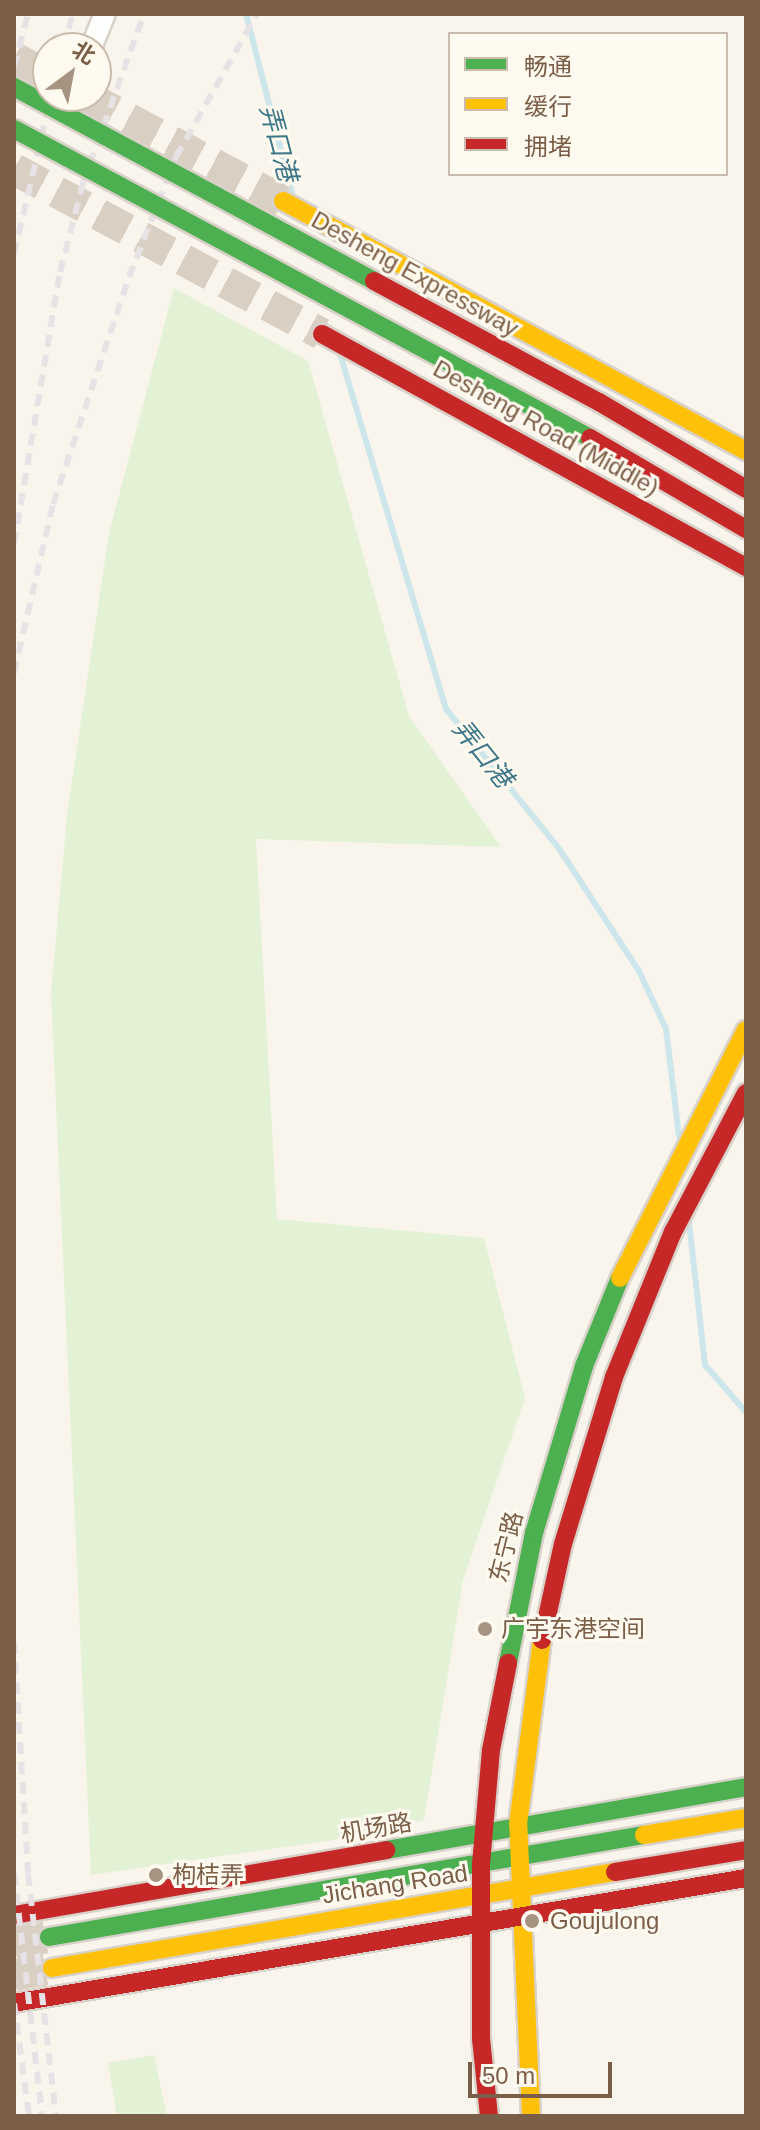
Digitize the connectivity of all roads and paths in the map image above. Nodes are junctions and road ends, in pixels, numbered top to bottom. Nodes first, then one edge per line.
1 (14, 87) edge
2 (14, 129) edge
3 (283, 201) tunnel mouth
4 (322, 334) tunnel mouth
5 (746, 451) edge
6 (746, 489) edge
7 (746, 529) edge
8 (746, 567) edge
9 (746, 1030) edge
10 (743, 1097) edge
11 (746, 1787) edge
12 (746, 1818) edge
13 (518, 1824) junction
14 (486, 1832) junction
15 (746, 1850) edge
16 (518, 1857) junction
17 (481, 1864) junction
18 (746, 1878) edge
19 (517, 1888) junction
20 (479, 1895) junction
21 (518, 1914) junction
22 (14, 1915) edge
23 (478, 1923) junction
24 (49, 1937) tunnel mouth
25 (52, 1968) tunnel mouth
26 (14, 2003) edge
27 (489, 2116) edge
28 (531, 2116) edge

1 - 6 main road, Desheng Expressway, bridge
2 - 7 main road, bridge
3 - 5 main road
4 - 8 main road, Desheng Road (Middle)
9 - 14 main road, 东宁路
10 - 13 main road
11 - 13 main road, 机场路
12 - 16 main road
13 - 14 main road, 机场路
13 - 16 main road
14 - 17 main road, 东宁路
14 - 22 main road, 机场路
15 - 19 main road, Jichang Road
16 - 17 main road
16 - 19 main road
17 - 20 main road, 东宁路
17 - 24 main road
18 - 21 main road
19 - 20 main road, Jichang Road
19 - 21 main road
20 - 23 main road, 东宁路
20 - 25 main road, Jichang Road
21 - 23 main road
21 - 28 main road
23 - 26 main road
23 - 27 main road, 东宁路

